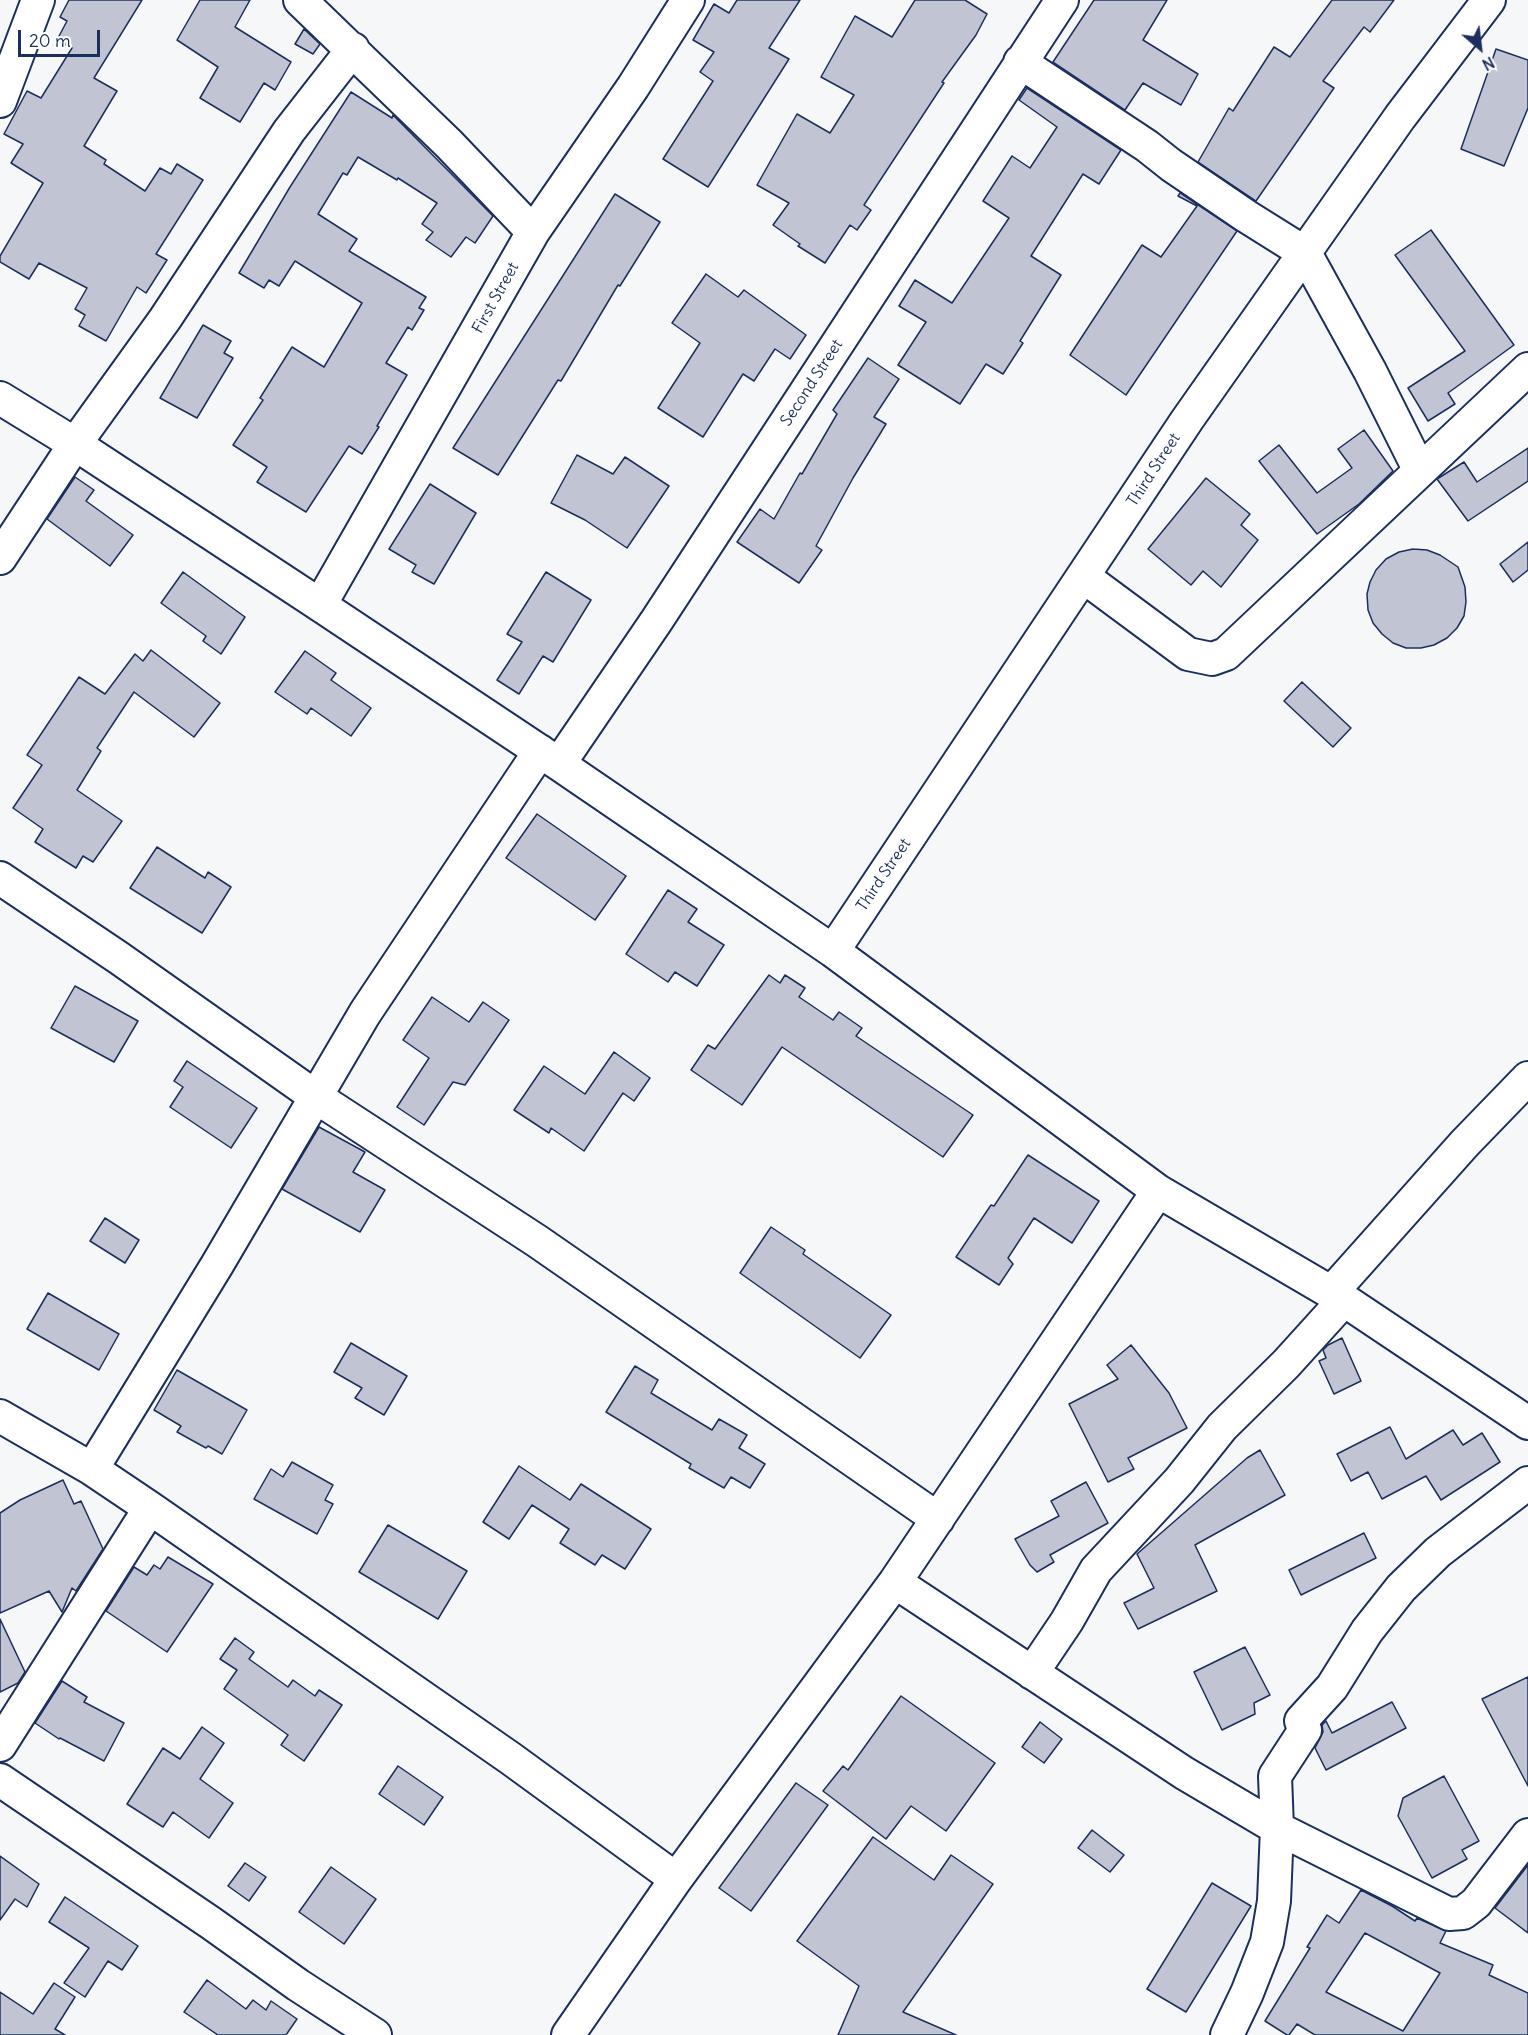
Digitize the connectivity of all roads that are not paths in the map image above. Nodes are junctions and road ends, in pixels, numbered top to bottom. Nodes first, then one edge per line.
1 (38, 0) edge
2 (300, 0) edge
3 (688, 0) edge
4 (1062, 0) edge
5 (1489, 0) edge
6 (353, 50) junction
7 (1020, 62) junction
8 (0, 102) edge
9 (533, 232) junction
10 (1305, 253) junction
11 (1528, 369) edge
12 (0, 398) edge
13 (75, 444) junction
14 (1420, 471) junction
15 (0, 558) edge
16 (1084, 577) junction
17 (320, 605) junction
18 (550, 758) junction
19 (0, 878) edge
20 (833, 951) junction
21 (1528, 1078) edge
22 (316, 1097) junction
23 (1158, 1191) junction
24 (1337, 1296) junction
25 (0, 1416) edge
26 (1528, 1423) edge
27 (92, 1469) junction
28 (1528, 1483) edge
29 (150, 1508) junction
30 (939, 1519) junction
31 (895, 1582) junction
32 (1032, 1673) junction
33 (0, 1745) edge
34 (0, 1780) edge
35 (1277, 1828) junction
36 (1528, 1835) edge
37 (676, 1879) junction
38 (375, 2035) edge
39 (568, 2035) edge
40 (1227, 2035) edge

1 - 8 street
2 - 6 street
3 - 9 street, First Street
4 - 7 street, Second Street
5 - 10 street, Third Street
6 - 9 street
6 - 13 street
7 - 10 street
7 - 18 street, Second Street
9 - 17 street, First Street
10 - 14 street
10 - 16 street, Third Street
11 - 14 street
12 - 13 street
13 - 15 street
13 - 17 street
14 - 16 street
16 - 20 street, Third Street
17 - 18 street
18 - 20 street
18 - 22 street, Second Street
19 - 22 street
20 - 23 street
21 - 24 street
22 - 27 street, Second Street
22 - 30 street
23 - 24 street
23 - 30 street
24 - 26 street
24 - 32 street
25 - 27 street
27 - 29 street
28 - 35 street
29 - 33 street
29 - 37 street
30 - 31 street
31 - 32 street
31 - 37 street
32 - 35 street
34 - 38 street
35 - 36 street
35 - 40 street
37 - 39 street

